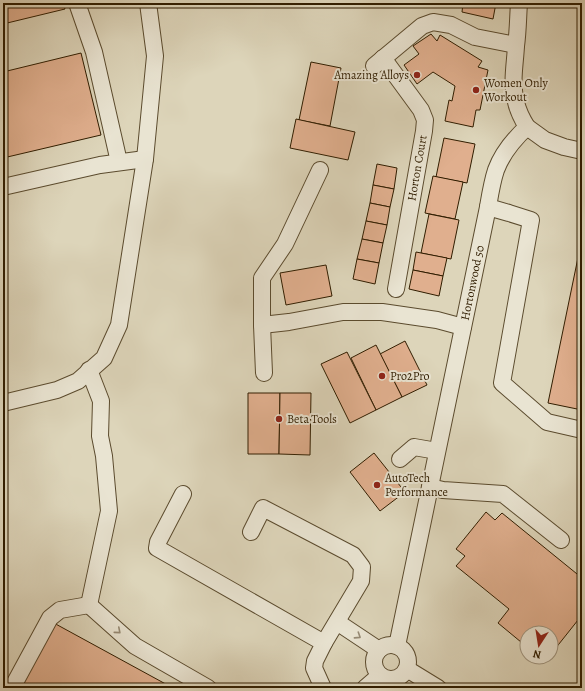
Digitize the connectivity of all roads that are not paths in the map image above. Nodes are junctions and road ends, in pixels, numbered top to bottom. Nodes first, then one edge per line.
1 (77, 3) edge
2 (148, 3) edge
3 (519, 3) edge
4 (516, 45) junction
5 (527, 127) junction
6 (582, 150) edge
7 (145, 158) junction
8 (119, 162) junction
9 (320, 170) dead end
10 (3, 187) edge
11 (488, 207) junction
12 (396, 289) dead end
13 (262, 325) junction
14 (463, 327) junction
15 (90, 370) junction
16 (264, 373) dead end
17 (3, 403) edge
18 (582, 430) edge
19 (437, 450) junction
20 (400, 459) dead end
21 (430, 487) junction
22 (183, 494) dead end
23 (251, 532) dead end
24 (561, 540) dead end
25 (88, 605) junction
26 (336, 622) junction
27 (324, 643) junction
28 (397, 646) junction
29 (379, 650) junction
30 (407, 669) junction
31 (380, 675) junction
32 (12, 688) edge
33 (208, 688) edge
34 (323, 688) edge
35 (365, 688) edge
36 (438, 688) edge

1 - 8 street
2 - 7 street
3 - 4 street
4 - 5 street
4 - 12 street, Horton Court
5 - 6 street
5 - 11 street, Hortonwood 50
7 - 8 street
7 - 15 street
8 - 10 street
9 - 13 street
11 - 14 street, Hortonwood 50
11 - 18 street
13 - 14 street
13 - 16 street
14 - 19 street, Hortonwood 50
15 - 17 street
15 - 25 street
19 - 20 street
19 - 21 street, Hortonwood 50
21 - 24 street
21 - 28 street, Hortonwood 50
22 - 27 street
23 - 26 street
25 - 32 street
25 -> 33 street
26 - 27 street
26 -> 29 street
27 - 34 street
28 - 29 street
28 - 30 street
29 - 31 street
30 - 31 street
30 - 36 street
31 - 35 street

